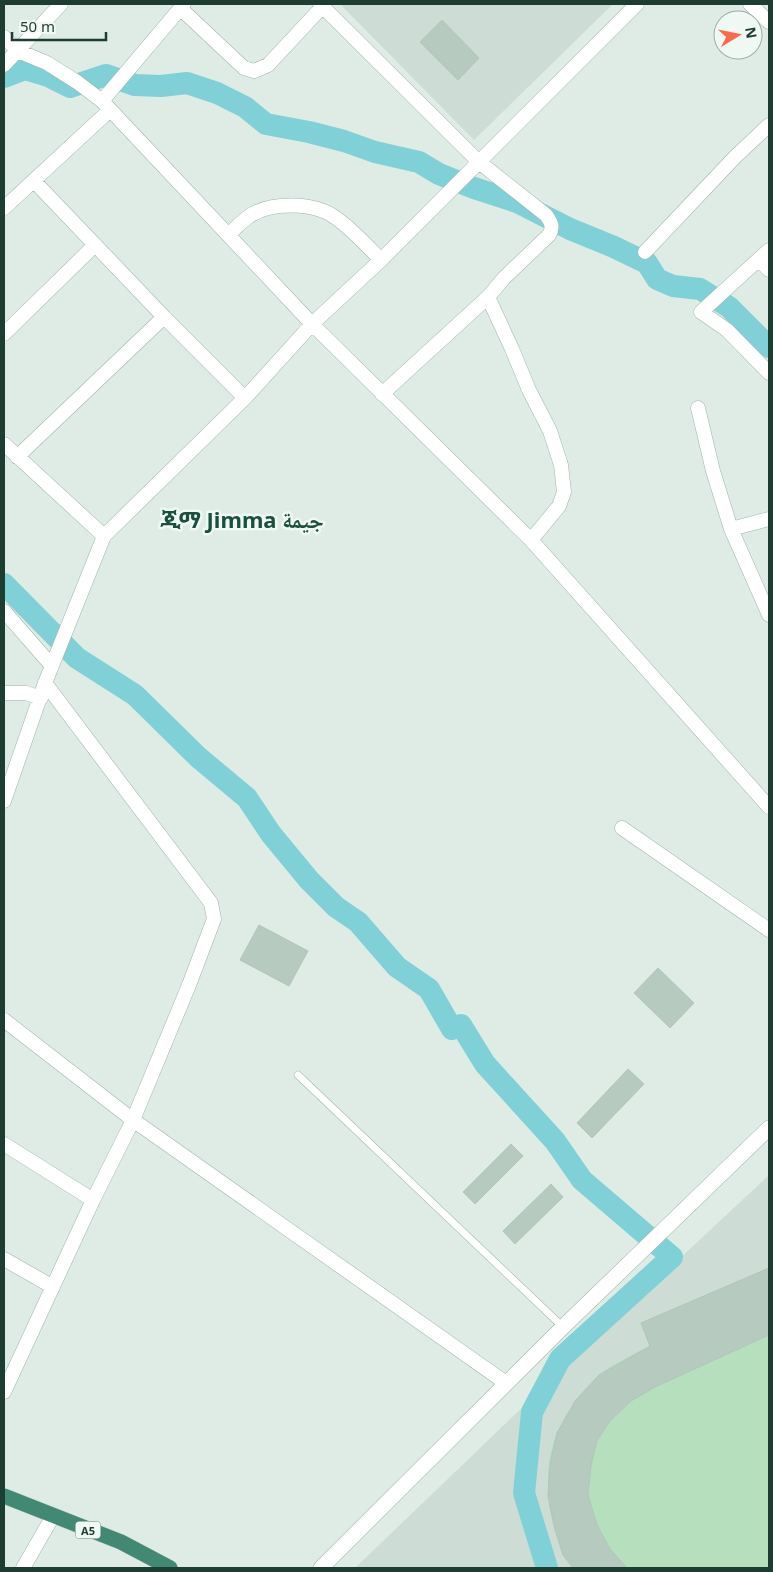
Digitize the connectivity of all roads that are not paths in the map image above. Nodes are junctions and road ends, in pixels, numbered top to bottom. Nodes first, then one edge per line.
1 (61, 4) edge
2 (637, 4) edge
3 (750, 4) edge
4 (321, 5) edge
5 (182, 6) edge
6 (769, 22) edge
7 (4, 37) edge
8 (18, 51) junction
9 (4, 65) edge
10 (106, 106) junction
11 (769, 125) edge
12 (478, 162) junction
13 (34, 181) junction
14 (4, 208) edge
15 (228, 235) junction
16 (95, 245) junction
17 (645, 252) dead end
18 (764, 255) edge
19 (381, 260) junction
20 (769, 270) edge
21 (488, 297) junction
22 (164, 316) junction
23 (312, 324) junction
24 (4, 334) edge
25 (769, 373) edge
26 (382, 394) junction
27 (245, 398) junction
28 (698, 408) dead end
29 (4, 444) edge
30 (16, 457) junction
31 (769, 519) edge
32 (731, 529) junction
33 (104, 536) junction
34 (531, 540) junction
35 (4, 611) edge
36 (769, 615) edge
37 (55, 659) junction
38 (45, 683) junction
39 (4, 693) edge
40 (41, 698) junction
41 (4, 801) edge
42 (769, 807) edge
43 (622, 828) dead end
44 (769, 930) edge
45 (4, 1020) edge
46 (298, 1075) dead end
47 (133, 1120) junction
48 (769, 1128) edge
49 (4, 1144) edge
50 (93, 1200) junction
51 (4, 1258) edge
52 (52, 1287) junction
53 (564, 1327) junction
54 (506, 1383) junction
55 (4, 1392) edge
56 (4, 1496) edge
57 (53, 1516) junction
58 (23, 1568) edge
59 (170, 1568) edge
60 (321, 1568) edge

1 - 8 street
2 - 12 street
3 - 6 street
4 - 5 street
4 - 12 street
5 - 10 street
7 - 8 street
8 - 9 street
8 - 10 street
10 - 13 street
10 - 15 street
11 - 17 street
12 - 19 street
12 - 21 street
13 - 14 street
13 - 16 street
15 - 19 street
15 - 23 street
16 - 22 street
16 - 24 street
18 - 20 street
18 - 25 street
19 - 23 street
21 - 26 street
21 - 34 street
22 - 27 street
22 - 30 street
23 - 26 street
23 - 27 street
26 - 34 street
27 - 33 street
28 - 32 street
29 - 30 street
30 - 33 street
31 - 32 street
32 - 36 street
33 - 37 street
34 - 42 street
35 - 37 street
37 - 38 street
38 - 40 street
38 - 47 street
39 - 40 street
40 - 41 street
43 - 44 street
45 - 47 street
46 - 53 lane
47 - 50 street
47 - 54 street
48 - 53 street
49 - 50 street
50 - 52 street
51 - 52 street
52 - 55 street
53 - 54 street
54 - 60 street
56 - 57 highway, A5
57 - 58 street
57 - 59 highway, A5

